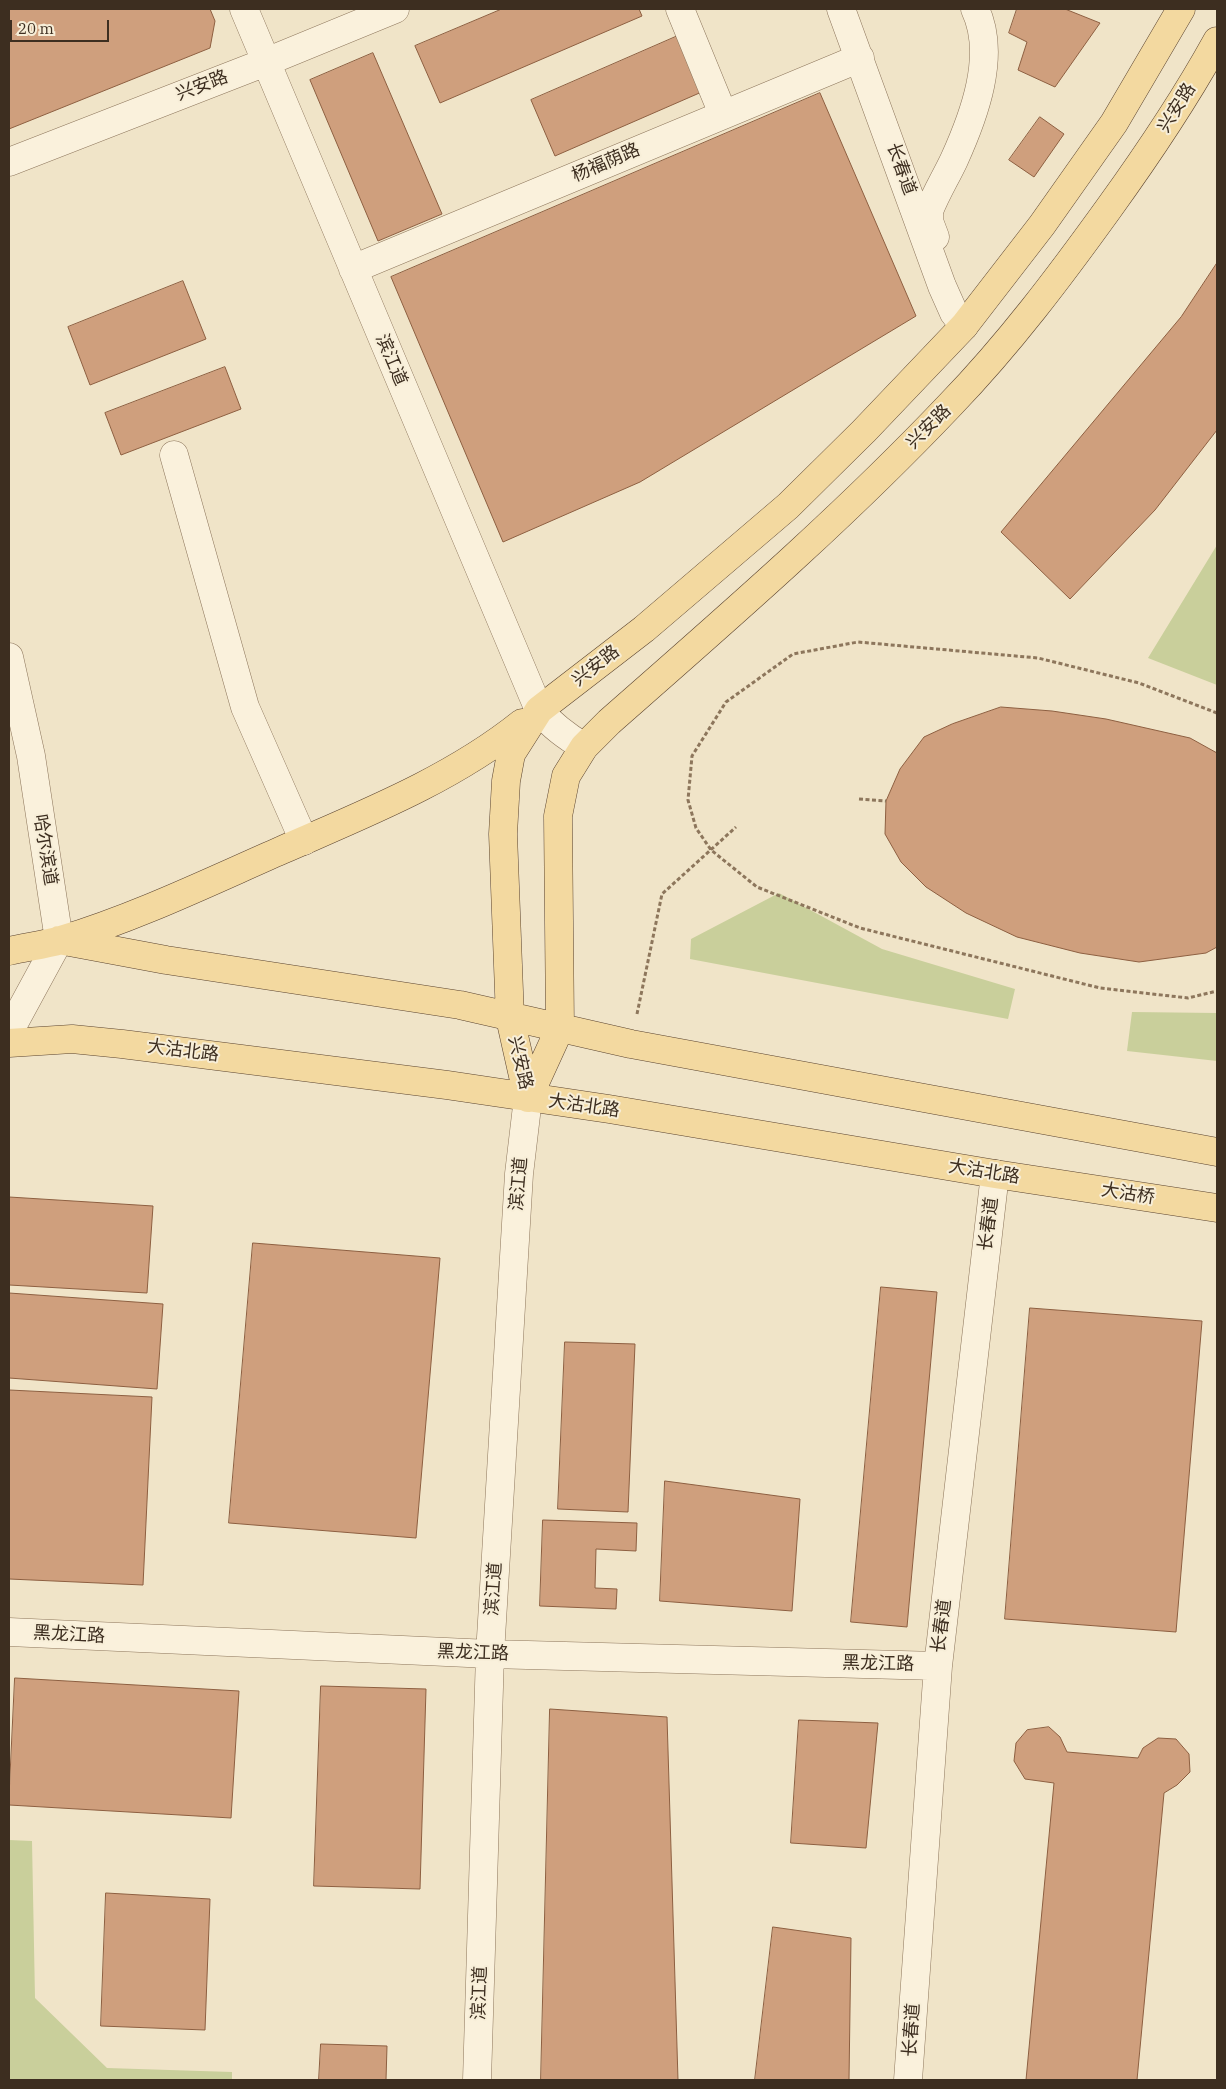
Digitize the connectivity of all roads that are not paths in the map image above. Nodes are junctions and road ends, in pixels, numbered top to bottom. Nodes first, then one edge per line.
1 (244, 9) edge
2 (395, 9) edge
3 (680, 9) edge
4 (841, 9) edge
5 (975, 9) edge
6 (1181, 9) edge
7 (1217, 42) edge
8 (860, 58) junction
9 (266, 62) junction
10 (723, 114) junction
11 (9, 162) edge
12 (923, 196) junction
13 (353, 269) junction
14 (968, 323) junction
15 (999, 350) junction
16 (174, 455) dead end
17 (9, 657) edge
18 (539, 710) junction
19 (584, 747) junction
20 (304, 841) junction
21 (59, 940) junction
22 (9, 951) edge
23 (510, 1018) junction
24 (560, 1028) junction
25 (9, 1032) edge
26 (9, 1043) edge
27 (528, 1098) junction
28 (1217, 1152) edge
29 (995, 1174) junction
30 (1038, 1180) joint
31 (1217, 1208) edge
32 (9, 1632) edge
33 (490, 1654) junction
34 (938, 1666) junction
35 (477, 2080) edge
36 (908, 2080) edge

1 - 9 street, 滨江道
2 - 9 street, 兴安路
3 - 10 street
4 - 8 street, 长春道
5 - 12 street
6 - 14 main road, 兴安路
7 - 15 main road, 兴安路
8 - 10 street, 杨福荫路
8 - 12 street, 长春道
9 - 11 street, 兴安路
9 - 13 street, 滨江道
10 - 13 street, 杨福荫路
12 - 14 street, 长春道
13 - 18 street, 滨江道
14 - 15 main road
14 - 18 main road, 兴安路
15 - 19 main road, 兴安路
16 - 20 street
17 - 21 street, 哈尔滨道
18 - 19 street, 滨江道
18 - 20 main road
18 - 23 main road, 兴安路
19 - 24 main road, 兴安路
20 - 21 main road
21 - 22 main road
21 - 23 main road
21 - 25 street
23 - 24 main road
23 - 27 main road, 兴安路
24 - 27 main road, 兴安路
24 - 28 main road
26 - 27 main road, 大沽北路
27 - 29 main road, 大沽北路
27 - 33 street, 滨江道
29 - 30 main road, 大沽北路
29 - 34 street, 长春道
30 - 31 main road, 大沽桥
32 - 33 street, 黑龙江路
33 - 34 street, 黑龙江路
33 - 35 street, 滨江道
34 - 36 street, 长春道

